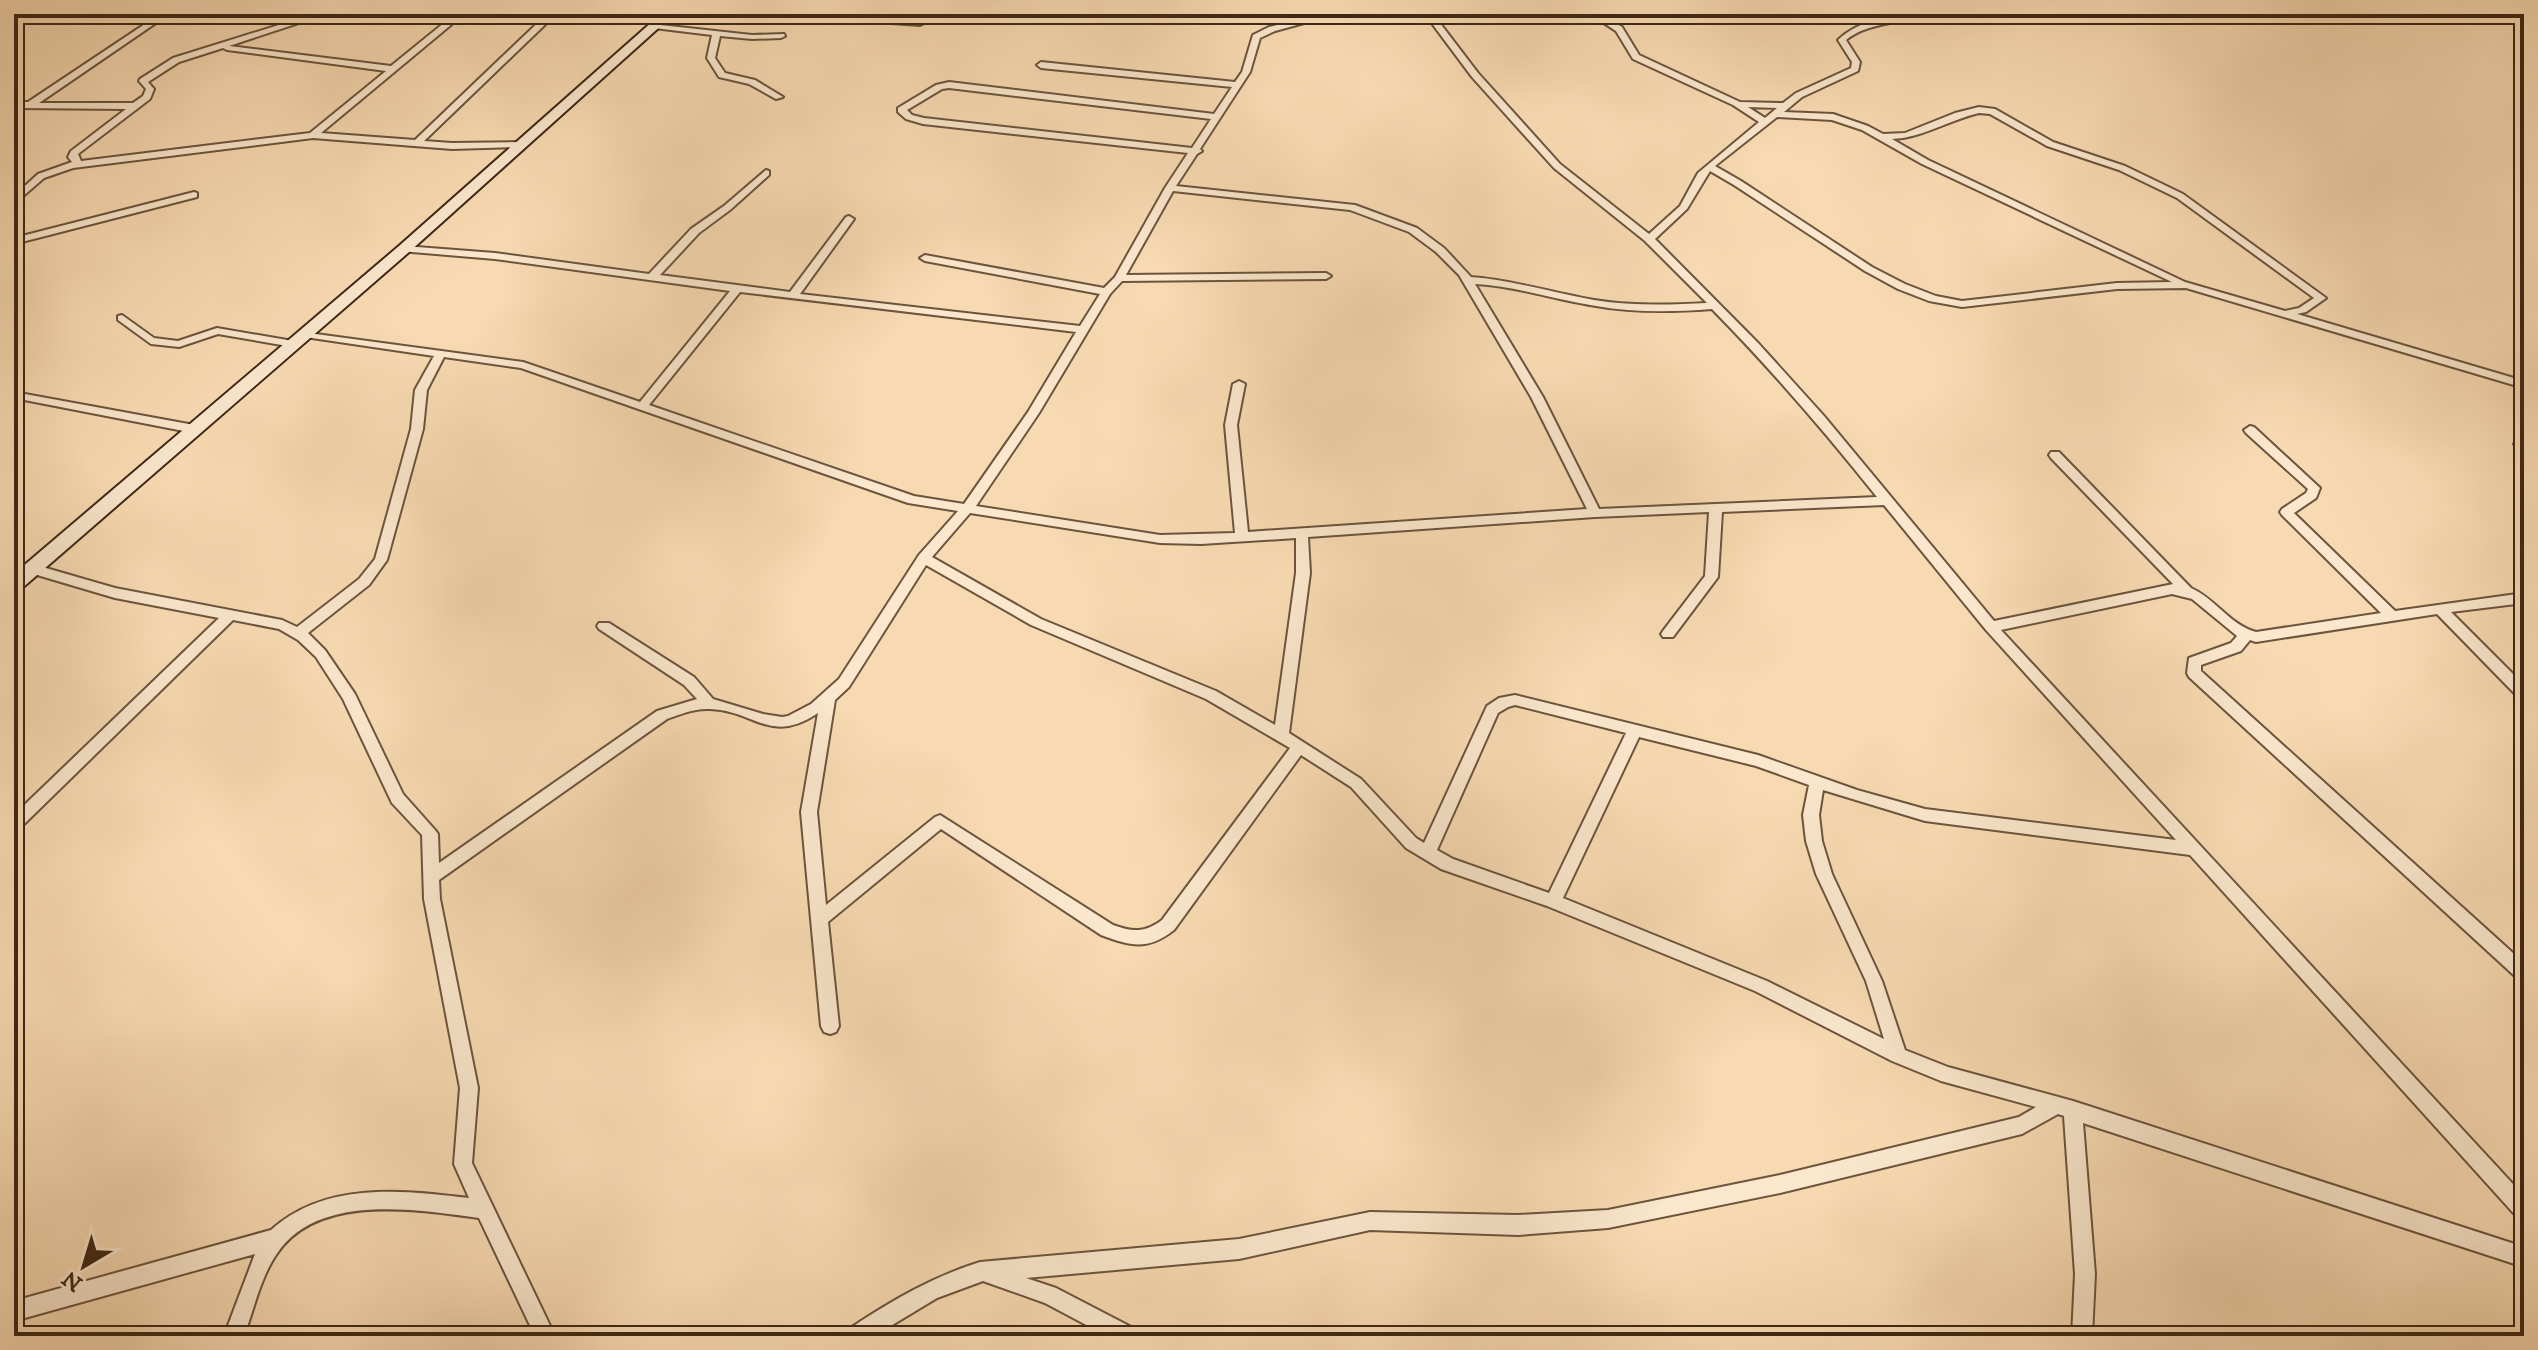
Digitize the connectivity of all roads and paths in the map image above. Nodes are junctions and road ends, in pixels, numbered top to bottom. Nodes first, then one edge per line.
1 (31, 14) edge
2 (165, 14) edge
3 (322, 14) edge
4 (460, 14) edge
5 (552, 14) edge
6 (668, 14) edge
7 (790, 14) edge
8 (1333, 14) edge
9 (1429, 14) edge
10 (1594, 14) edge
11 (1910, 15) edge
12 (920, 23) dead end
13 (14, 25) edge
14 (654, 26) junction
15 (716, 34) junction
16 (781, 36) dead end
17 (221, 47) junction
18 (1041, 65) dead end
19 (393, 69) junction
20 (1237, 85) junction
21 (779, 97) dead end
22 (1736, 103) junction
23 (14, 105) edge
24 (30, 105) junction
25 (136, 106) junction
26 (1786, 106) junction
27 (1777, 114) junction
28 (1218, 117) junction
29 (1766, 123) junction
30 (313, 135) junction
31 (1881, 137) junction
32 (417, 143) junction
33 (520, 145) junction
34 (1197, 151) junction
35 (78, 164) junction
36 (1709, 167) junction
37 (766, 173) dead end
38 (1170, 188) junction
39 (194, 195) dead end
40 (14, 201) edge
41 (849, 219) dead end
42 (1649, 239) junction
43 (14, 241) edge
44 (404, 249) junction
45 (925, 258) dead end
46 (1326, 276) dead end
47 (652, 277) junction
48 (1119, 278) junction
49 (1467, 280) junction
50 (2187, 285) junction
51 (737, 289) junction
52 (1106, 292) junction
53 (793, 296) junction
54 (1712, 306) junction
55 (2287, 313) junction
56 (122, 318) dead end
57 (1084, 330) junction
58 (299, 339) junction
59 (440, 354) junction
60 (1239, 384) dead end
61 (2524, 385) edge
62 (14, 395) edge
63 (642, 406) junction
64 (194, 429) junction
65 (2250, 430) dead end
66 (2055, 455) dead end
67 (1887, 501) junction
68 (1716, 507) junction
69 (967, 509) junction
70 (1595, 513) junction
71 (1302, 533) junction
72 (1242, 537) junction
73 (924, 558) junction
74 (32, 569) junction
75 (14, 584) edge
76 (2186, 590) junction
77 (2524, 598) edge
78 (2440, 609) junction
79 (229, 616) junction
80 (2392, 616) junction
81 (604, 626) dead end
82 (1991, 627) junction
83 (300, 632) junction
84 (1668, 634) dead end
85 (2246, 635) junction
86 (2524, 694) edge
87 (828, 699) junction
88 (708, 702) junction
89 (1635, 729) junction
90 (1281, 735) junction
91 (1298, 748) junction
92 (1817, 782) junction
93 (14, 825) edge
94 (2194, 849) junction
95 (1427, 854) junction
96 (431, 877) junction
97 (1553, 901) junction
98 (819, 920) junction
99 (2524, 974) edge
100 (830, 1026) dead end
101 (1898, 1055) junction
102 (2065, 1108) junction
103 (484, 1209) junction
104 (2524, 1210) edge
105 (275, 1239) junction
106 (2524, 1257) edge
107 (980, 1272) junction
108 (14, 1311) edge
109 (234, 1336) edge
110 (545, 1336) edge
111 (856, 1336) edge
112 (1128, 1336) edge
113 (2082, 1336) edge

1 - 13 street
2 - 24 street
3 - 17 street
4 - 19 street
5 - 32 street
6 - 14 street
7 - 12 street
8 - 20 street
9 - 42 street
10 - 22 street
11 - 26 street
14 - 15 street
14 - 33 street
15 - 16 street
15 - 21 street
17 - 19 street
17 - 25 street
18 - 20 street
19 - 30 street
20 - 28 street
22 - 26 street
22 - 29 street
23 - 24 street
24 - 25 street
25 - 35 street
26 - 27 street
27 - 29 street
27 - 31 street
28 - 34 street
28 - 34 street
29 - 36 street
30 - 32 street
30 - 35 street
31 - 50 street
31 - 55 street
32 - 33 street
33 - 44 street
34 - 38 street
35 - 40 street
36 - 42 street
36 - 50 street
37 - 47 street
38 - 48 street
38 - 49 street
39 - 43 street
41 - 53 street
42 - 54 street
44 - 47 street
44 - 58 street
45 - 52 street
46 - 48 street
47 - 51 street
48 - 52 street
49 - 54 street
49 - 70 street
50 - 55 street
51 - 53 street
51 - 63 street
52 - 57 street
53 - 57 street
54 - 67 street
55 - 61 street
56 - 58 street
57 - 69 street
58 - 59 street
58 - 64 street
59 - 63 street
59 - 83 street
60 - 72 street
62 - 64 street
63 - 69 street
64 - 74 street
65 - 80 street
66 - 76 street
67 - 68 street
67 - 82 street
68 - 70 street
68 - 84 street
69 - 72 street
69 - 73 street
70 - 71 street
71 - 72 street
71 - 90 street
73 - 87 street
73 - 90 street
74 - 75 street
74 - 79 street
76 - 82 street
76 - 85 street
77 - 78 street
78 - 80 street
78 - 86 street
79 - 83 street
79 - 93 street
80 - 85 street
81 - 88 street
82 - 94 street
83 - 96 street
85 - 99 street
87 - 88 street
87 - 98 street
88 - 96 street
89 - 92 street
89 - 95 street
89 - 97 street
90 - 91 street
91 - 95 street
91 - 98 street
92 - 94 street
92 - 101 street
94 - 104 street
95 - 97 street
96 - 103 street
97 - 101 street
98 - 100 street
101 - 102 street
102 - 106 street
102 - 107 street
102 - 113 street
103 - 105 street
103 - 110 street
105 - 108 street
105 - 109 street
107 - 111 street
107 - 112 street

